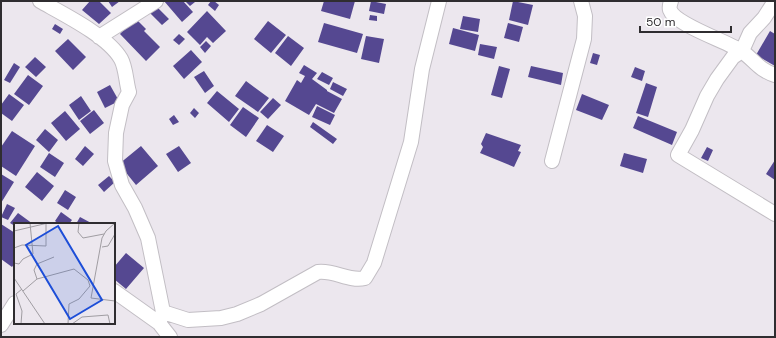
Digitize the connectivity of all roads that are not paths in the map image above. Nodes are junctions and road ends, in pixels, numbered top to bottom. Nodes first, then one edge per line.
1 (40, 1) edge
2 (156, 1) edge
3 (439, 1) edge
4 (581, 1) edge
5 (671, 1) edge
6 (775, 1) edge
7 (99, 37) junction
8 (742, 51) junction
9 (775, 75) edge
10 (552, 161) dead end
11 (775, 214) edge
12 (115, 292) edge
13 (14, 305) edge
14 (161, 318) junction
15 (1, 325) edge
16 (170, 337) edge

1 - 7 street
2 - 7 street
3 - 14 street
4 - 10 street
5 - 8 street
6 - 8 street
7 - 14 street
8 - 9 street
8 - 11 street
12 - 14 street
13 - 15 street
14 - 16 street

